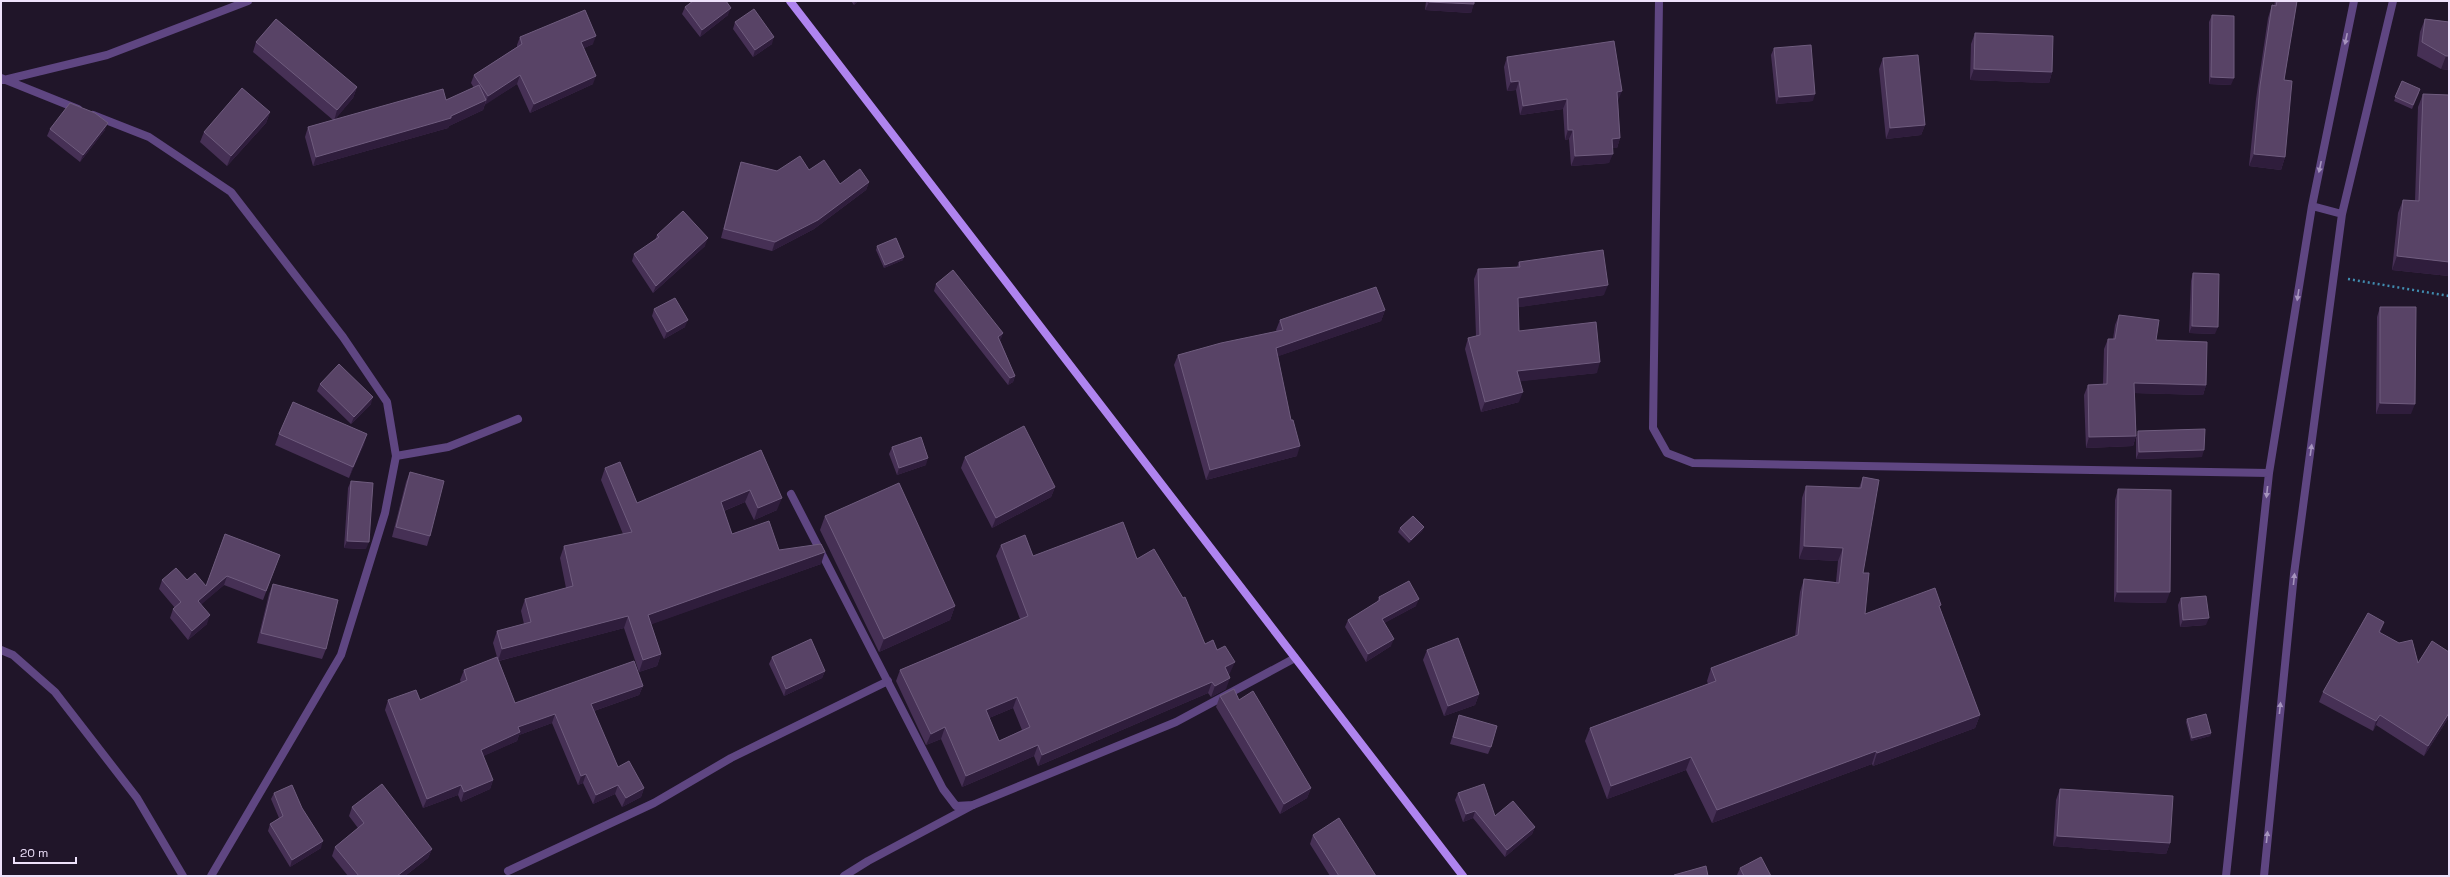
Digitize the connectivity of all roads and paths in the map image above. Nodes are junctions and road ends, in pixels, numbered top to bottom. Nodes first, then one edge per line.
1 (248, 1) edge
2 (790, 1) edge
3 (1659, 1) edge
4 (2354, 1) edge
5 (2393, 1) edge
6 (2, 80) edge
7 (2312, 206) junction
8 (2342, 214) junction
9 (2335, 277) junction
10 (2449, 296) edge
11 (518, 419) dead end
12 (396, 456) junction
13 (2269, 473) junction
14 (791, 494) dead end
15 (1, 650) edge
16 (1295, 658) junction
17 (888, 681) junction
18 (973, 805) junction
19 (508, 871) dead end
20 (183, 876) edge
21 (211, 876) edge
22 (844, 876) edge
23 (1463, 876) edge
24 (2226, 876) edge
25 (2264, 876) edge

1 - 6 street
2 - 16 main road
3 - 13 street
4 -> 7 street
5 - 8 street
6 - 12 street
7 - 8 street
7 -> 13 street
8 - 9 street
9 - 10 path
25 -> 9 street
11 - 12 street
12 - 21 street
13 -> 24 street
14 - 17 street
15 - 20 street
16 - 18 street
16 - 23 main road
17 - 18 street
17 - 19 street
18 - 22 street

